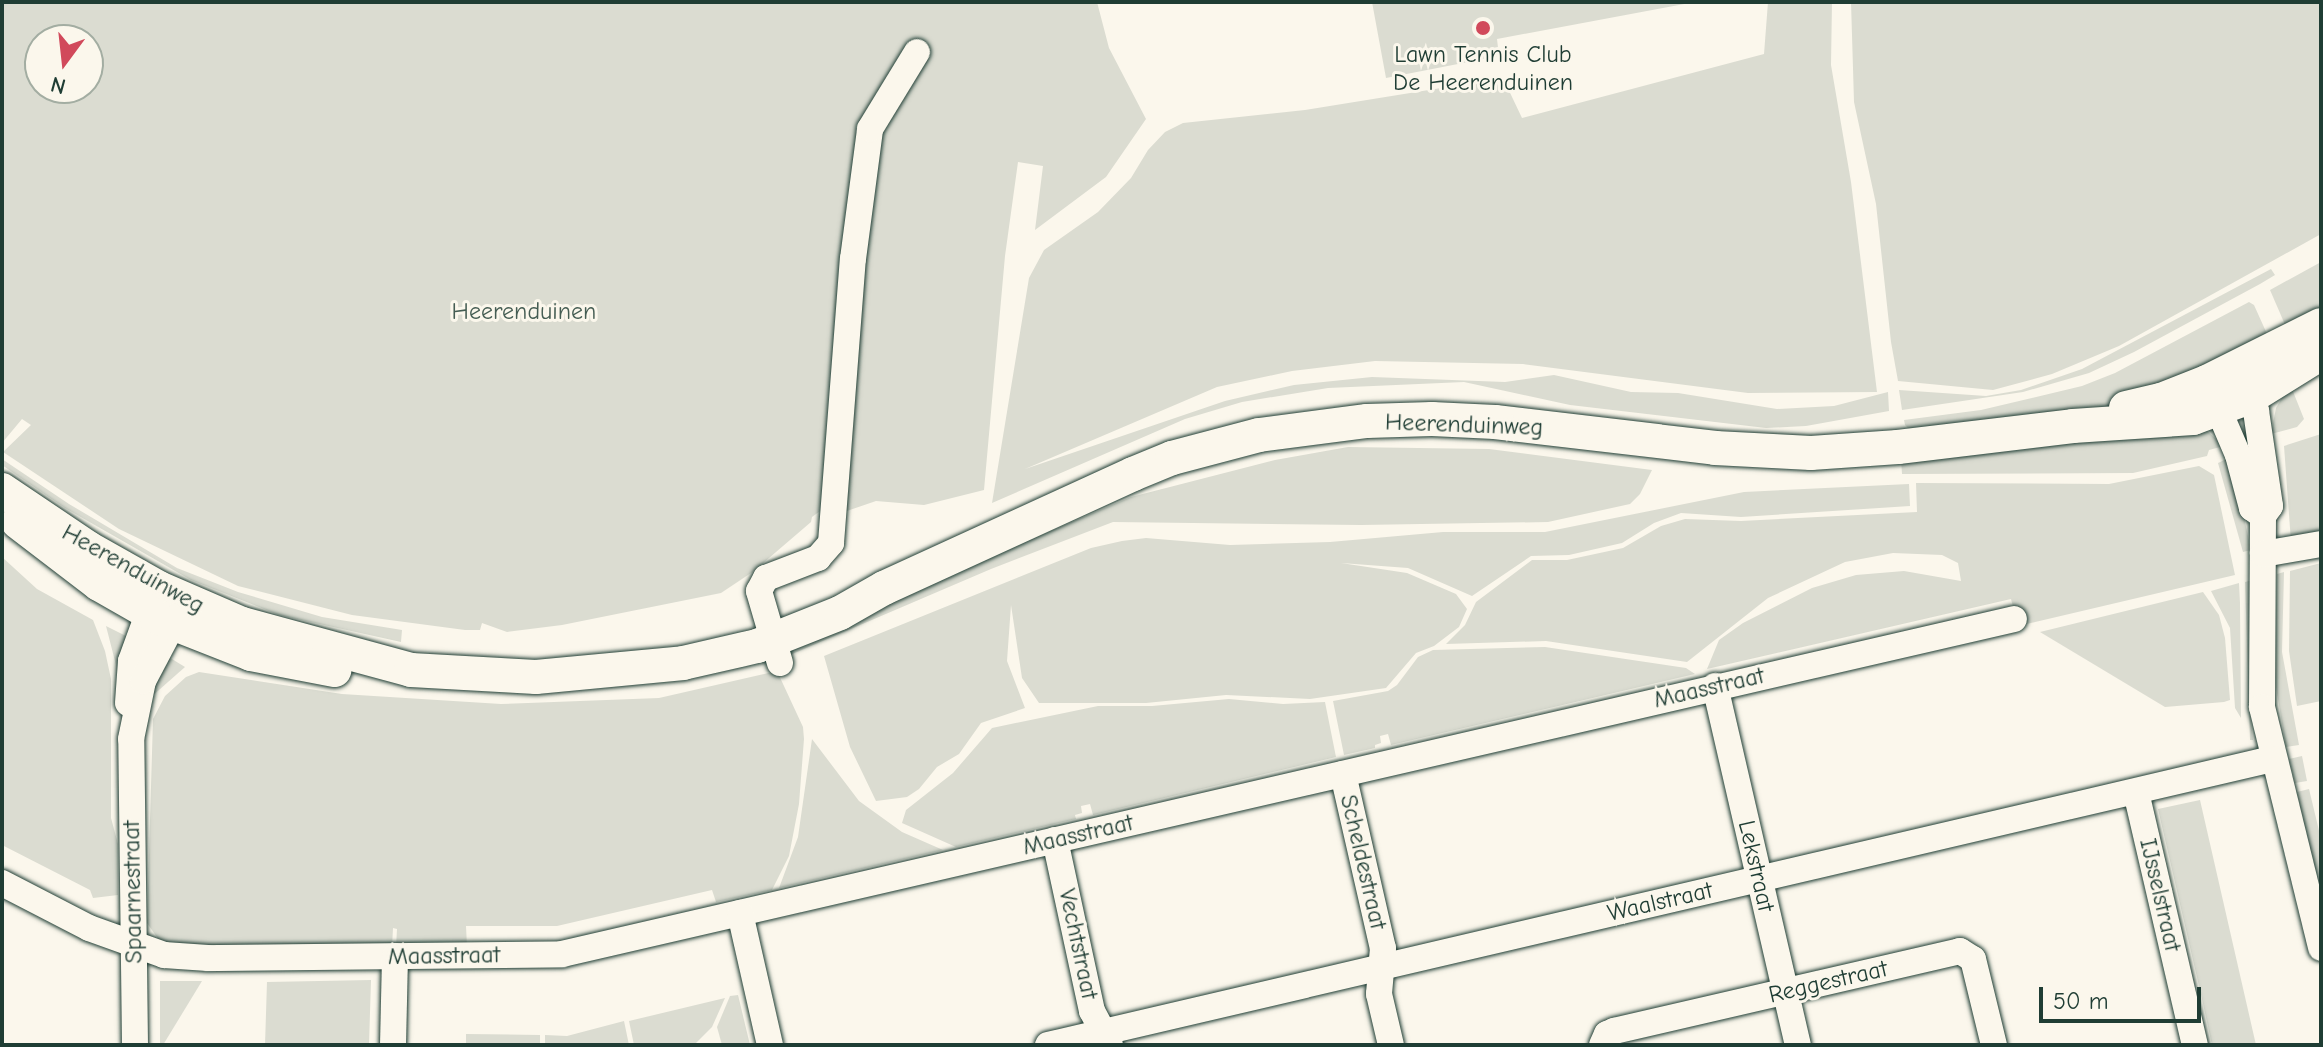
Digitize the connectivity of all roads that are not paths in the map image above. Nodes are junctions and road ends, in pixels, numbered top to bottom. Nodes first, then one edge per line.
1 (917, 52) dead end
2 (2321, 325) edge
3 (2321, 353) edge
4 (2246, 381) junction
5 (2213, 396) junction
6 (2, 490) edge
7 (2, 509) edge
8 (2263, 516) junction
9 (2321, 544) edge
10 (2263, 554) junction
11 (166, 606) junction
12 (2014, 619) dead end
13 (772, 641) junction
14 (1715, 686) junction
15 (2272, 759) junction
16 (1343, 774) junction
17 (2136, 792) junction
18 (1055, 840) junction
19 (1759, 879) junction
20 (2, 883) edge
21 (740, 913) junction
22 (134, 946) junction
23 (2321, 948) edge
24 (395, 956) junction
25 (1379, 968) junction
26 (1786, 992) junction
27 (1107, 1039) edge
28 (135, 1045) edge
29 (393, 1045) edge
30 (770, 1045) edge
31 (1048, 1045) edge
32 (1391, 1045) edge
33 (1602, 1045) edge
34 (1798, 1045) edge
35 (1994, 1045) edge
36 (2195, 1045) edge

1 - 13 street
2 - 4 main road, Heerenduinweg
3 - 4 main road, Heerenduinweg
4 - 5 main road, Heerenduinweg
4 - 8 street
5 - 8 street
5 - 13 main road, Heerenduinweg
6 - 11 main road, Heerenduinweg
7 - 11 main road, Heerenduinweg
8 - 10 street
9 - 10 street
10 - 15 street
11 - 13 main road, Heerenduinweg
11 - 22 street, Spaarnestraat
12 - 14 street, Maasstraat
14 - 16 street, Maasstraat
14 - 19 street, Lekstraat
15 - 17 street, Waalstraat
15 - 23 street
16 - 18 street, Maasstraat
16 - 25 street, Scheldestraat
17 - 19 street, Waalstraat
17 - 36 street, IJsselstraat
18 - 21 street, Maasstraat
18 - 27 street, Vechtstraat
19 - 25 street, Waalstraat
19 - 26 street, Lekstraat
20 - 22 street, Maasstraat
21 - 24 street, Maasstraat
21 - 30 street
22 - 24 street, Maasstraat
22 - 28 street, Spaarnestraat
24 - 29 street
25 - 27 street, Waalstraat
25 - 32 street, Scheldestraat
26 - 33 street, Reggestraat
26 - 34 street, Lekstraat
26 - 35 street, Reggestraat
27 - 31 street, Waalstraat

